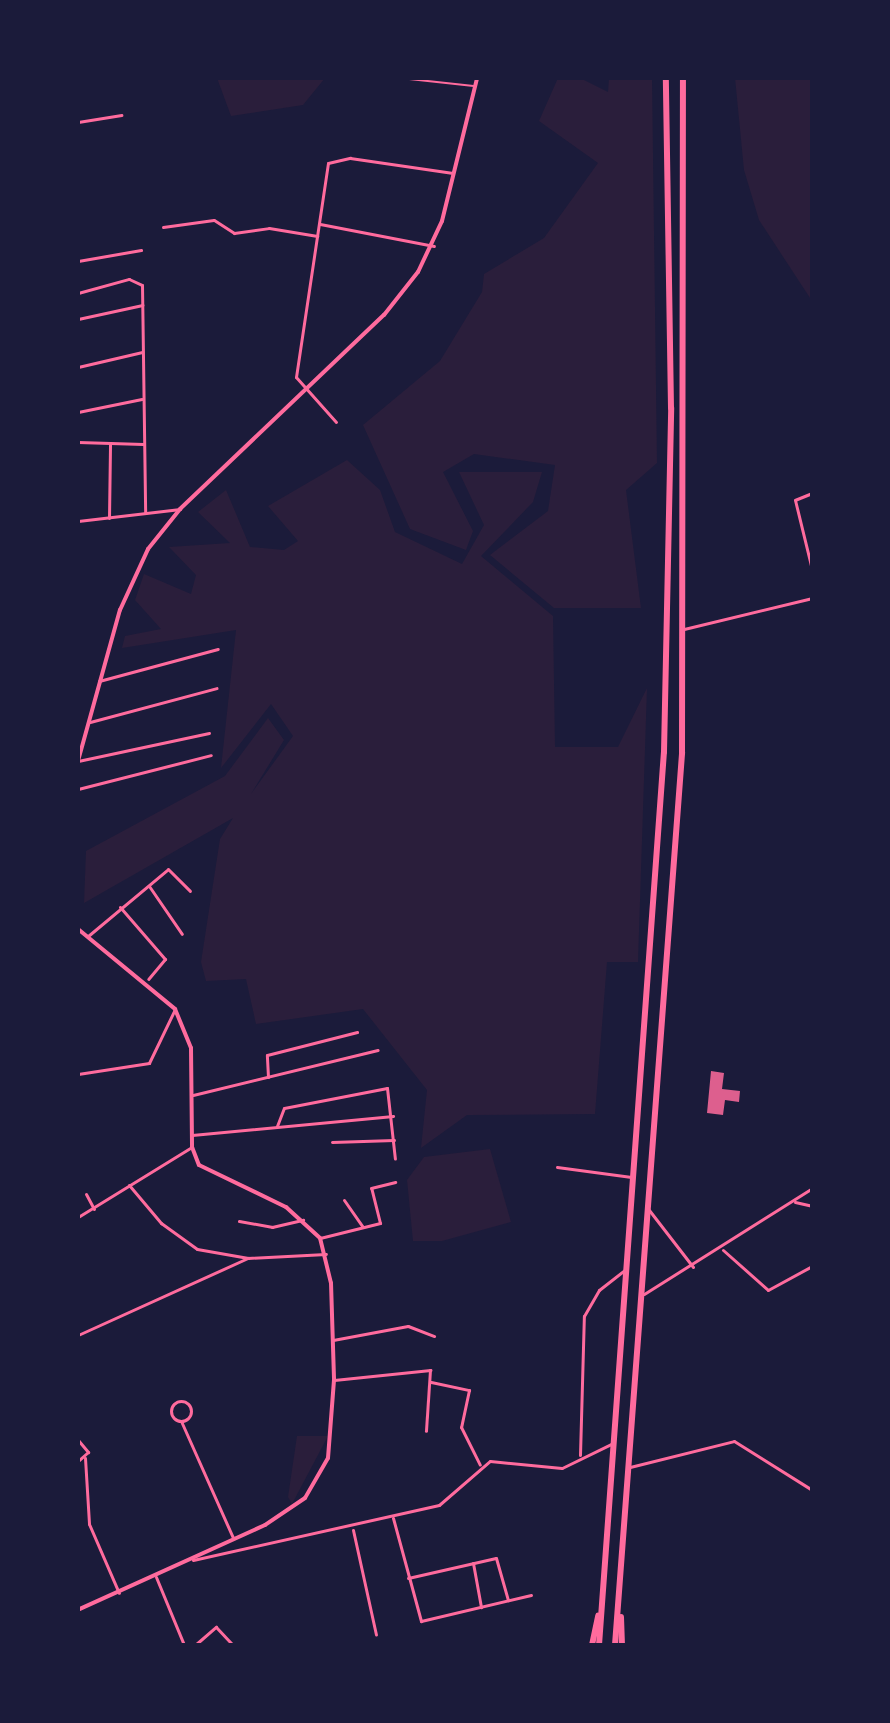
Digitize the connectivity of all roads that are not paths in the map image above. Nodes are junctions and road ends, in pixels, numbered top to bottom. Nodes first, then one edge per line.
1 (400, 78) edge
2 (477, 78) edge
3 (666, 78) edge
4 (683, 78) edge
5 (475, 86) junction
6 (121, 115) dead end
7 (78, 122) edge
8 (453, 173) junction
9 (320, 224) junction
10 (163, 227) dead end
11 (317, 236) junction
12 (434, 246) junction
13 (141, 250) dead end
14 (78, 261) edge
15 (78, 293) edge
16 (142, 305) junction
17 (78, 319) edge
18 (142, 352) junction
19 (78, 367) edge
20 (303, 392) junction
21 (142, 399) junction
22 (78, 412) edge
23 (336, 422) dead end
24 (78, 442) edge
25 (110, 444) junction
26 (143, 444) junction
27 (812, 493) edge
28 (180, 509) junction
29 (145, 512) junction
30 (109, 518) junction
31 (78, 521) edge
32 (810, 548) edge
33 (812, 570) edge
34 (812, 598) edge
35 (684, 629) junction
36 (218, 649) dead end
37 (99, 681) junction
38 (217, 688) dead end
39 (90, 722) junction
40 (209, 733) dead end
41 (211, 755) dead end
42 (78, 761) edge
43 (78, 789) edge
44 (149, 886) junction
45 (190, 891) dead end
46 (120, 907) junction
47 (78, 929) edge
48 (182, 934) dead end
49 (88, 936) junction
50 (148, 979) junction
51 (175, 1009) junction
52 (357, 1032) dead end
53 (378, 1050) dead end
54 (78, 1074) edge
55 (268, 1077) junction
56 (193, 1095) junction
57 (393, 1116) junction
58 (277, 1126) junction
59 (192, 1135) junction
60 (394, 1140) junction
61 (332, 1142) dead end
62 (192, 1147) junction
63 (395, 1159) dead end
64 (557, 1167) dead end
65 (635, 1177) junction
66 (395, 1182) dead end
67 (129, 1185) junction
68 (812, 1188) edge
69 (86, 1194) dead end
70 (344, 1200) dead end
71 (795, 1202) junction
72 (812, 1206) edge
73 (94, 1209) junction
74 (649, 1210) junction
75 (78, 1217) edge
76 (303, 1220) junction
77 (239, 1221) dead end
78 (363, 1227) junction
79 (320, 1238) junction
80 (723, 1250) junction
81 (326, 1254) junction
82 (248, 1258) junction
83 (812, 1266) edge
84 (628, 1267) junction
85 (693, 1267) junction
86 (642, 1295) junction
87 (78, 1335) edge
88 (434, 1336) dead end
89 (333, 1340) junction
90 (334, 1380) junction
91 (431, 1382) junction
92 (181, 1421) junction
93 (426, 1431) dead end
94 (78, 1440) edge
95 (615, 1443) junction
96 (580, 1455) junction
97 (85, 1458) junction
98 (78, 1461) edge
99 (480, 1465) junction
100 (630, 1467) junction
101 (812, 1490) edge
102 (393, 1518) junction
103 (353, 1529) junction
104 (234, 1539) junction
105 (193, 1560) junction
106 (473, 1563) junction
107 (156, 1577) junction
108 (408, 1578) junction
109 (619, 1588) junction
110 (119, 1593) junction
111 (531, 1595) dead end
112 (602, 1597) junction
113 (508, 1600) junction
114 (481, 1607) junction
115 (78, 1610) edge
116 (376, 1635) dead end
117 (184, 1645) edge
118 (195, 1645) edge
119 (233, 1645) edge
120 (592, 1645) edge
121 (599, 1645) edge
122 (615, 1645) edge
123 (622, 1645) edge

1 - 5 lane
2 - 5 street
3 - 65 highway
4 - 35 highway
5 - 8 street
6 - 7 street
8 - 9 street
8 - 12 street
9 - 11 street
9 - 12 street
10 - 11 street
11 - 20 street
12 - 20 street
13 - 14 street
15 - 16 street
16 - 17 street
16 - 18 street
18 - 19 street
18 - 21 street
20 - 23 street
20 - 28 street
21 - 22 street
21 - 26 street
24 - 25 street
25 - 26 street
25 - 30 street
26 - 29 street
27 - 32 street
28 - 29 street
28 - 37 street
29 - 30 street
30 - 31 street
32 - 33 street
34 - 35 street
35 - 74 highway
36 - 37 street
37 - 39 street
38 - 39 street
39 - 42 street
40 - 42 street
41 - 43 street
44 - 45 street
44 - 46 street
44 - 48 street
46 - 49 street
46 - 50 street
47 - 49 street
49 - 50 street
50 - 51 street
51 - 54 street
51 - 56 street
52 - 55 street
53 - 55 street
55 - 56 street
56 - 59 street
57 - 58 street
57 - 58 street
57 - 60 street
58 - 59 street
59 - 62 street
60 - 61 street
60 - 63 street
62 - 67 street
62 - 76 street
64 - 65 street
65 - 84 highway
66 - 78 street
67 - 73 street
67 - 82 street
68 - 71 street
69 - 73 street
70 - 78 street
71 - 72 street
71 - 80 street
73 - 75 street
74 - 85 street
74 - 86 highway
76 - 77 street
76 - 79 street
78 - 79 street
79 - 81 street
80 - 83 street
80 - 85 street
81 - 82 street
81 - 89 street
82 - 87 street
84 - 95 highway
84 - 96 street
85 - 86 street
86 - 100 highway
88 - 89 street
89 - 90 street
90 - 91 street
90 - 104 street
91 - 93 street
91 - 99 street
92 - 92 street
92 - 104 street
94 - 97 street
95 - 96 street
95 - 112 highway
96 - 99 street
97 - 98 street
97 - 110 street
99 - 102 street
100 - 101 street
100 - 109 highway
102 - 103 street
102 - 108 street
103 - 105 street
103 - 116 street
104 - 105 street
105 - 107 street
106 - 108 street
106 - 113 street
106 - 114 street
107 - 110 street
107 - 117 street
108 - 114 street
109 - 122 highway
109 - 123 highway
110 - 115 street
111 - 113 street
112 - 120 highway
112 - 121 highway
113 - 114 street
118 - 119 street

